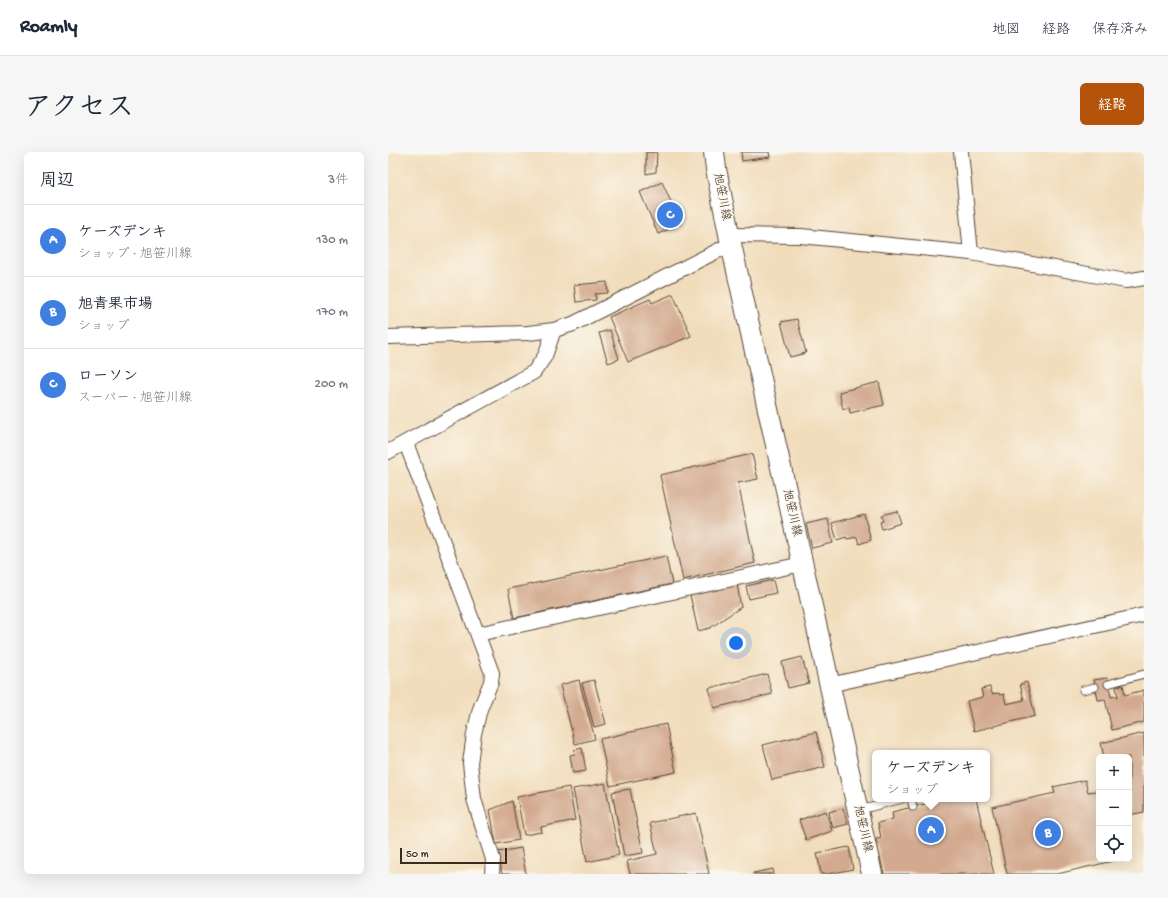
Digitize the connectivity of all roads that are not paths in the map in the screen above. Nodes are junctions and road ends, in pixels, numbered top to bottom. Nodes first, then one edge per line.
1 (714, 152) edge
2 (961, 152) edge
3 (730, 239) junction
4 (971, 253) junction
5 (1144, 278) edge
6 (554, 330) junction
7 (388, 337) edge
8 (406, 443) junction
9 (388, 452) edge
10 (802, 564) junction
11 (1144, 614) edge
12 (478, 634) junction
13 (1144, 674) edge
14 (1108, 684) dead end
15 (829, 685) junction
16 (1095, 687) dead end
17 (1083, 690) dead end
18 (891, 802) edge
19 (912, 802) edge
20 (913, 807) dead end
21 (858, 811) junction
22 (492, 874) edge
23 (872, 874) edge

1 - 3 main road, 旭笹川線
2 - 4 street
3 - 4 street
3 - 6 street
3 - 10 main road, 旭笹川線
4 - 5 street
6 - 7 street
6 - 8 street
8 - 9 street
8 - 12 street
10 - 12 street
10 - 15 main road, 旭笹川線
11 - 15 street
12 - 22 street
13 - 14 lane
15 - 21 main road, 旭笹川線
16 - 17 lane
18 - 21 lane
19 - 20 lane
21 - 23 main road, 旭笹川線

